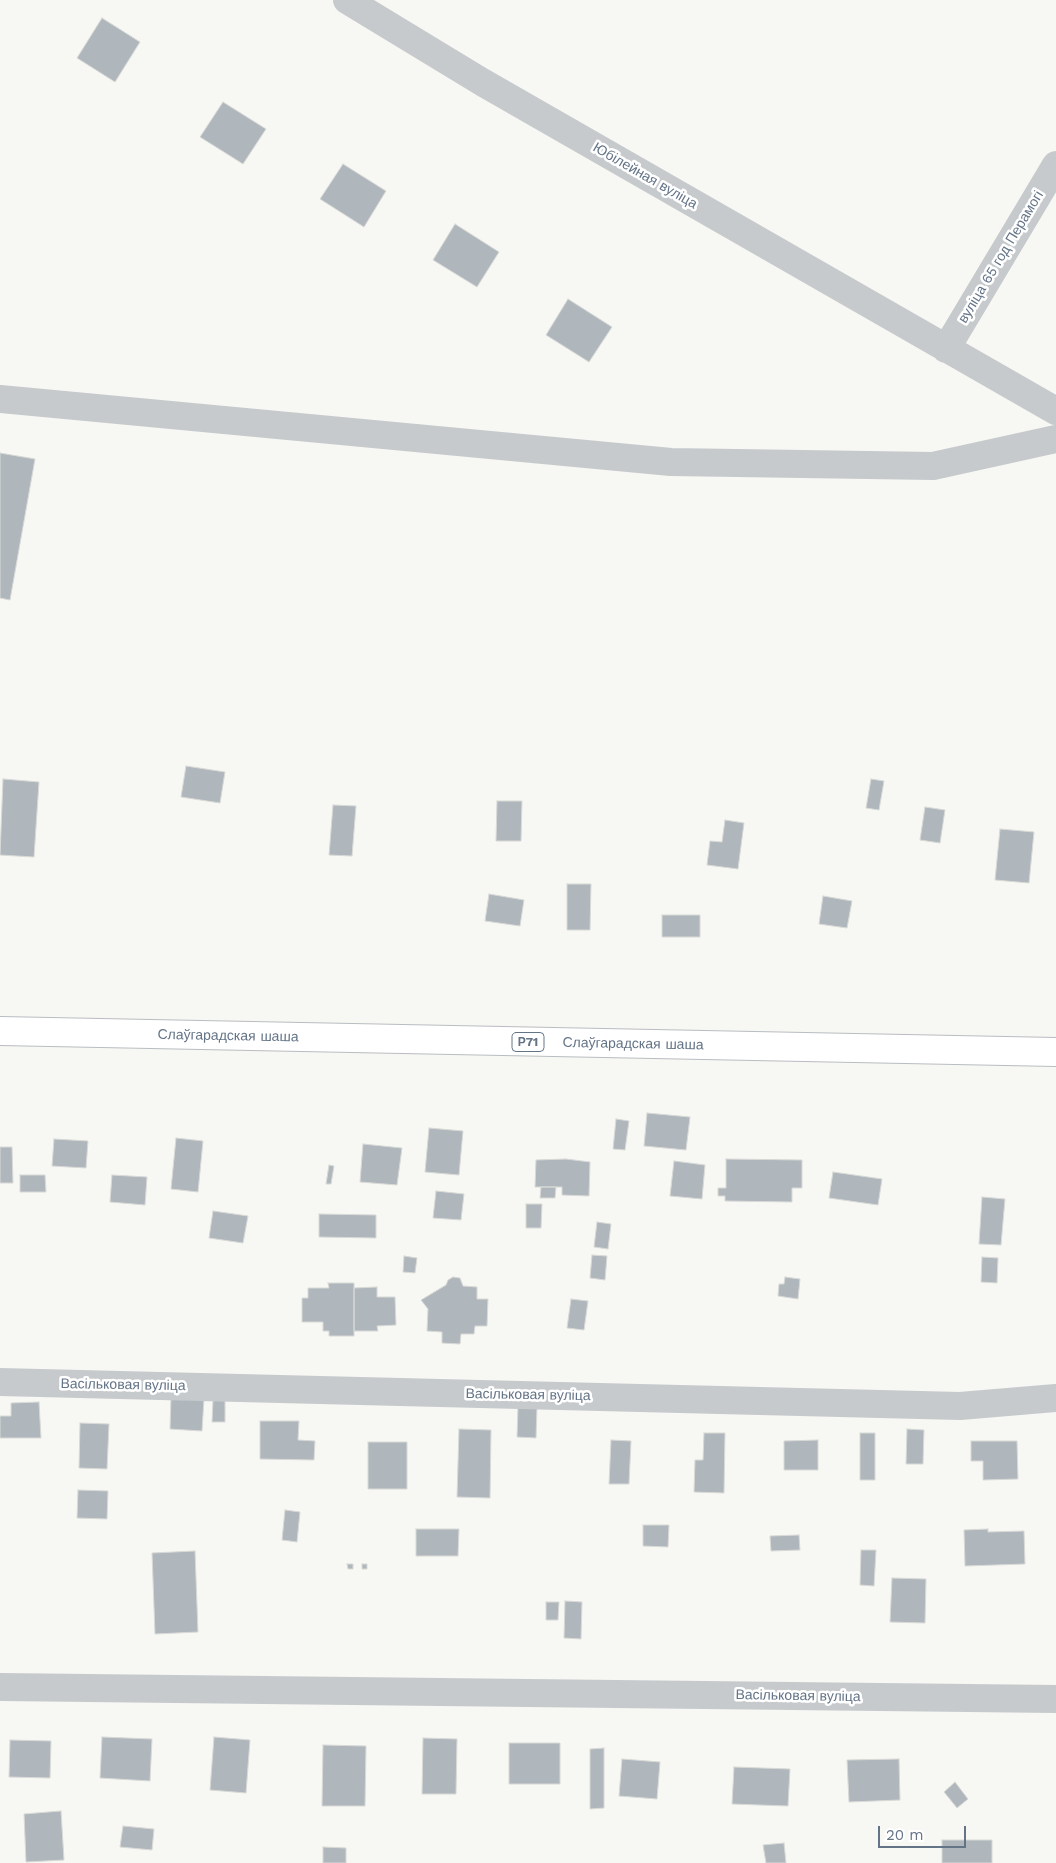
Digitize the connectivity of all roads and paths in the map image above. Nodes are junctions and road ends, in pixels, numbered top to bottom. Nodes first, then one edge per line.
1 (347, 0) edge
2 (1056, 165) edge
3 (946, 349) junction
4 (0, 399) edge
5 (1056, 411) edge
6 (1056, 439) edge
7 (0, 1031) edge
8 (1056, 1052) edge
9 (0, 1382) edge
10 (1056, 1398) edge
11 (0, 1687) edge
12 (1056, 1699) edge

1 - 3 street, Юбілейная вуліца
2 - 3 street, вуліца 65 год Перамогі
3 - 5 street, Юбілейная вуліца
4 - 6 street
7 - 8 main road, Слаўгарадская шаша / Р71
9 - 10 street, Васільковая вуліца
11 - 12 street, Васільковая вуліца

